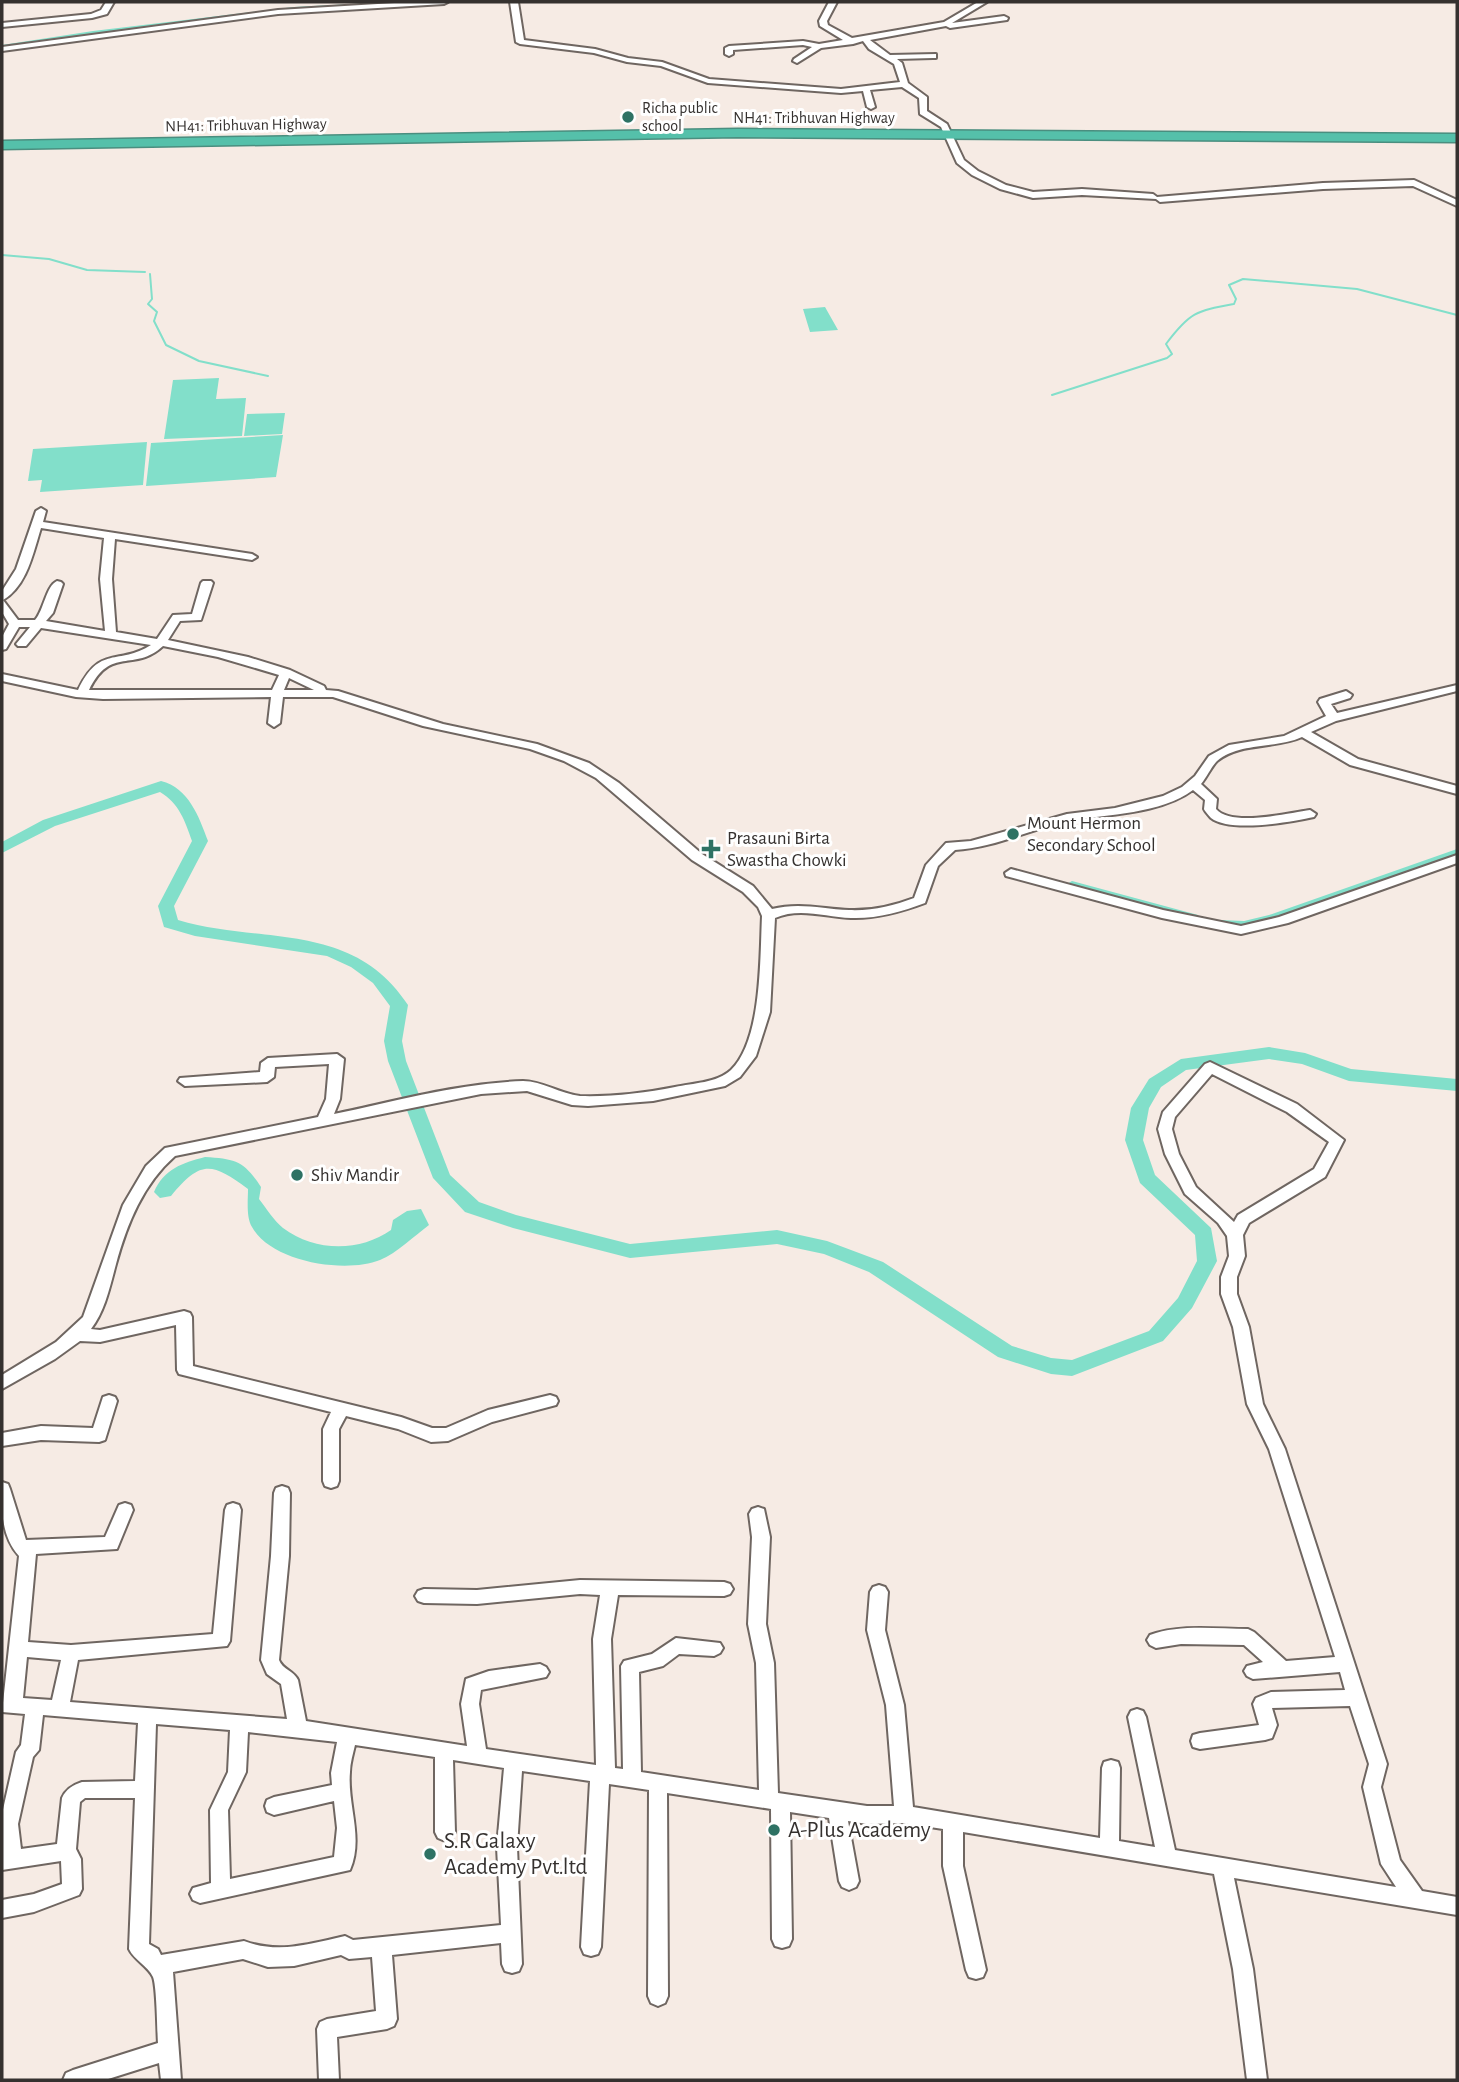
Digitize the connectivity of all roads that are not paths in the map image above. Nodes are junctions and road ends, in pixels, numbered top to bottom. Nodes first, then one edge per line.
1 (110, 2) edge
2 (444, 2) edge
3 (514, 2) edge
4 (833, 2) edge
5 (983, 2) edge
6 (1004, 18) dead end
7 (946, 24) junction
8 (2, 25) edge
9 (764, 35) dead end
10 (849, 40) junction
11 (866, 40) junction
12 (822, 44) junction
13 (761, 47) junction
14 (2, 49) edge
15 (908, 51) dead end
16 (729, 54) dead end
17 (886, 55) junction
18 (933, 56) dead end
19 (797, 61) dead end
20 (904, 84) junction
21 (866, 89) junction
22 (871, 107) dead end
23 (947, 135) junction
24 (1457, 138) edge
25 (2, 145) edge
26 (1457, 203) edge
27 (41, 511) dead end
28 (36, 524) junction
29 (110, 536) junction
30 (252, 557) dead end
31 (207, 583) dead end
32 (57, 584) dead end
33 (2, 600) edge
34 (15, 624) junction
35 (36, 626) junction
36 (111, 635) junction
37 (159, 642) junction
38 (22, 643) dead end
39 (2, 647) edge
40 (286, 672) junction
41 (2, 678) edge
42 (1457, 688) edge
43 (82, 693) junction
44 (277, 693) junction
45 (320, 693) junction
46 (1346, 695) dead end
47 (1333, 717) junction
48 (274, 723) dead end
49 (1304, 733) junction
50 (1194, 784) junction
51 (1457, 790) edge
52 (1310, 814) dead end
53 (1457, 859) edge
54 (1011, 873) dead end
55 (769, 916) junction
56 (186, 1081) dead end
57 (324, 1120) junction
58 (1235, 1235) junction
59 (73, 1334) junction
60 (2, 1383) edge
61 (109, 1401) dead end
62 (550, 1402) dead end
63 (341, 1409) junction
64 (2, 1440) edge
65 (331, 1481) dead end
66 (2, 1489) edge
67 (282, 1493) dead end
68 (125, 1510) dead end
69 (233, 1510) dead end
70 (758, 1514) dead end
71 (14, 1545) edge
72 (610, 1587) junction
73 (724, 1589) dead end
74 (879, 1592) dead end
75 (424, 1595) dead end
76 (1156, 1640) dead end
77 (714, 1648) dead end
78 (21, 1649) junction
79 (71, 1653) junction
80 (1346, 1664) junction
81 (1281, 1668) junction
82 (1253, 1671) dead end
83 (540, 1672) dead end
84 (1357, 1698) junction
85 (7, 1705) edge
86 (35, 1707) junction
87 (59, 1709) junction
88 (147, 1716) junction
89 (1137, 1717) dead end
90 (239, 1724) junction
91 (298, 1728) junction
92 (348, 1735) junction
93 (1200, 1741) dead end
94 (444, 1750) junction
95 (478, 1754) junction
96 (514, 1760) junction
97 (1111, 1768) dead end
98 (603, 1774) junction
99 (632, 1778) junction
100 (658, 1783) junction
101 (144, 1789) junction
102 (342, 1790) junction
103 (775, 1801) junction
104 (274, 1806) dead end
105 (837, 1811) junction
106 (904, 1814) junction
107 (953, 1822) junction
108 (445, 1832) dead end
109 (1110, 1849) junction
110 (66, 1851) junction
111 (1167, 1859) junction
112 (7, 1860) edge
113 (1222, 1868) junction
114 (849, 1881) dead end
115 (221, 1890) junction
116 (200, 1894) dead end
117 (1416, 1899) junction
118 (1457, 1906) edge
119 (2, 1909) edge
120 (510, 1933) junction
121 (782, 1939) dead end
122 (381, 1947) junction
123 (592, 1947) dead end
124 (162, 1964) junction
125 (512, 1964) dead end
126 (976, 1970) dead end
127 (658, 1996) dead end
128 (169, 2050) junction
129 (73, 2080) edge
130 (170, 2080) edge
131 (329, 2080) edge
132 (1257, 2080) edge

1 - 8 street
2 - 14 street
3 - 21 street
4 - 10 street
5 - 7 street
6 - 7 street
7 - 11 street
9 - 13 street
10 - 11 street
10 - 12 street
11 - 17 street
12 - 13 street
12 - 19 street
13 - 16 street
15 - 17 street
17 - 18 street
17 - 20 street
20 - 21 street
20 - 23 street
21 - 22 street
23 - 24 highway, NH41: Tribhuvan Highway
23 - 25 highway, NH41: Tribhuvan Highway
23 - 26 street
27 - 28 street
28 - 29 street
28 - 33 street
29 - 30 street
29 - 36 street
31 - 37 street
32 - 35 street
33 - 34 street
34 - 35 street
34 - 39 street
35 - 36 street
35 - 38 street
36 - 37 street
37 - 40 street
37 - 43 street
40 - 44 street
40 - 45 street
41 - 43 street
42 - 47 street
43 - 44 street
44 - 45 street
44 - 48 street
45 - 55 street
46 - 47 street
47 - 49 street
49 - 50 street
49 - 51 street
50 - 52 street
50 - 55 street
53 - 54 street
55 - 57 street
56 - 57 street
57 - 59 street
58 - 58 street
58 - 80 street
59 - 60 street
59 - 63 street
61 - 64 street
62 - 63 street
63 - 65 street
66 - 71 street
67 - 91 street
68 - 71 street
69 - 79 street
70 - 103 street
71 - 78 street
72 - 73 street
72 - 75 street
72 - 98 street
74 - 106 street
76 - 81 street
77 - 99 street
78 - 79 street
78 - 85 street
79 - 87 street
80 - 81 street
80 - 84 street
81 - 82 street
83 - 95 street
84 - 93 street
84 - 117 street
85 - 86 street
86 - 87 street
86 - 112 street
87 - 88 street
88 - 90 street
88 - 101 street
89 - 111 street
90 - 91 street
90 - 115 street
91 - 92 street
92 - 94 street
92 - 102 street
94 - 95 street
94 - 108 street
95 - 96 street
96 - 98 street
96 - 120 street
97 - 109 street
98 - 99 street
98 - 123 street
99 - 100 street
100 - 103 street
100 - 127 street
101 - 110 street
101 - 124 street
102 - 104 street
102 - 115 street
103 - 105 street
103 - 121 street
105 - 106 street
105 - 114 street
106 - 107 street
107 - 109 street
107 - 126 street
109 - 111 street
110 - 112 street
110 - 119 street
111 - 113 street
113 - 117 street
113 - 132 street
115 - 116 street
117 - 118 street
120 - 122 street
120 - 125 street
122 - 124 street
122 - 131 street
124 - 128 street
128 - 129 street
128 - 130 street

